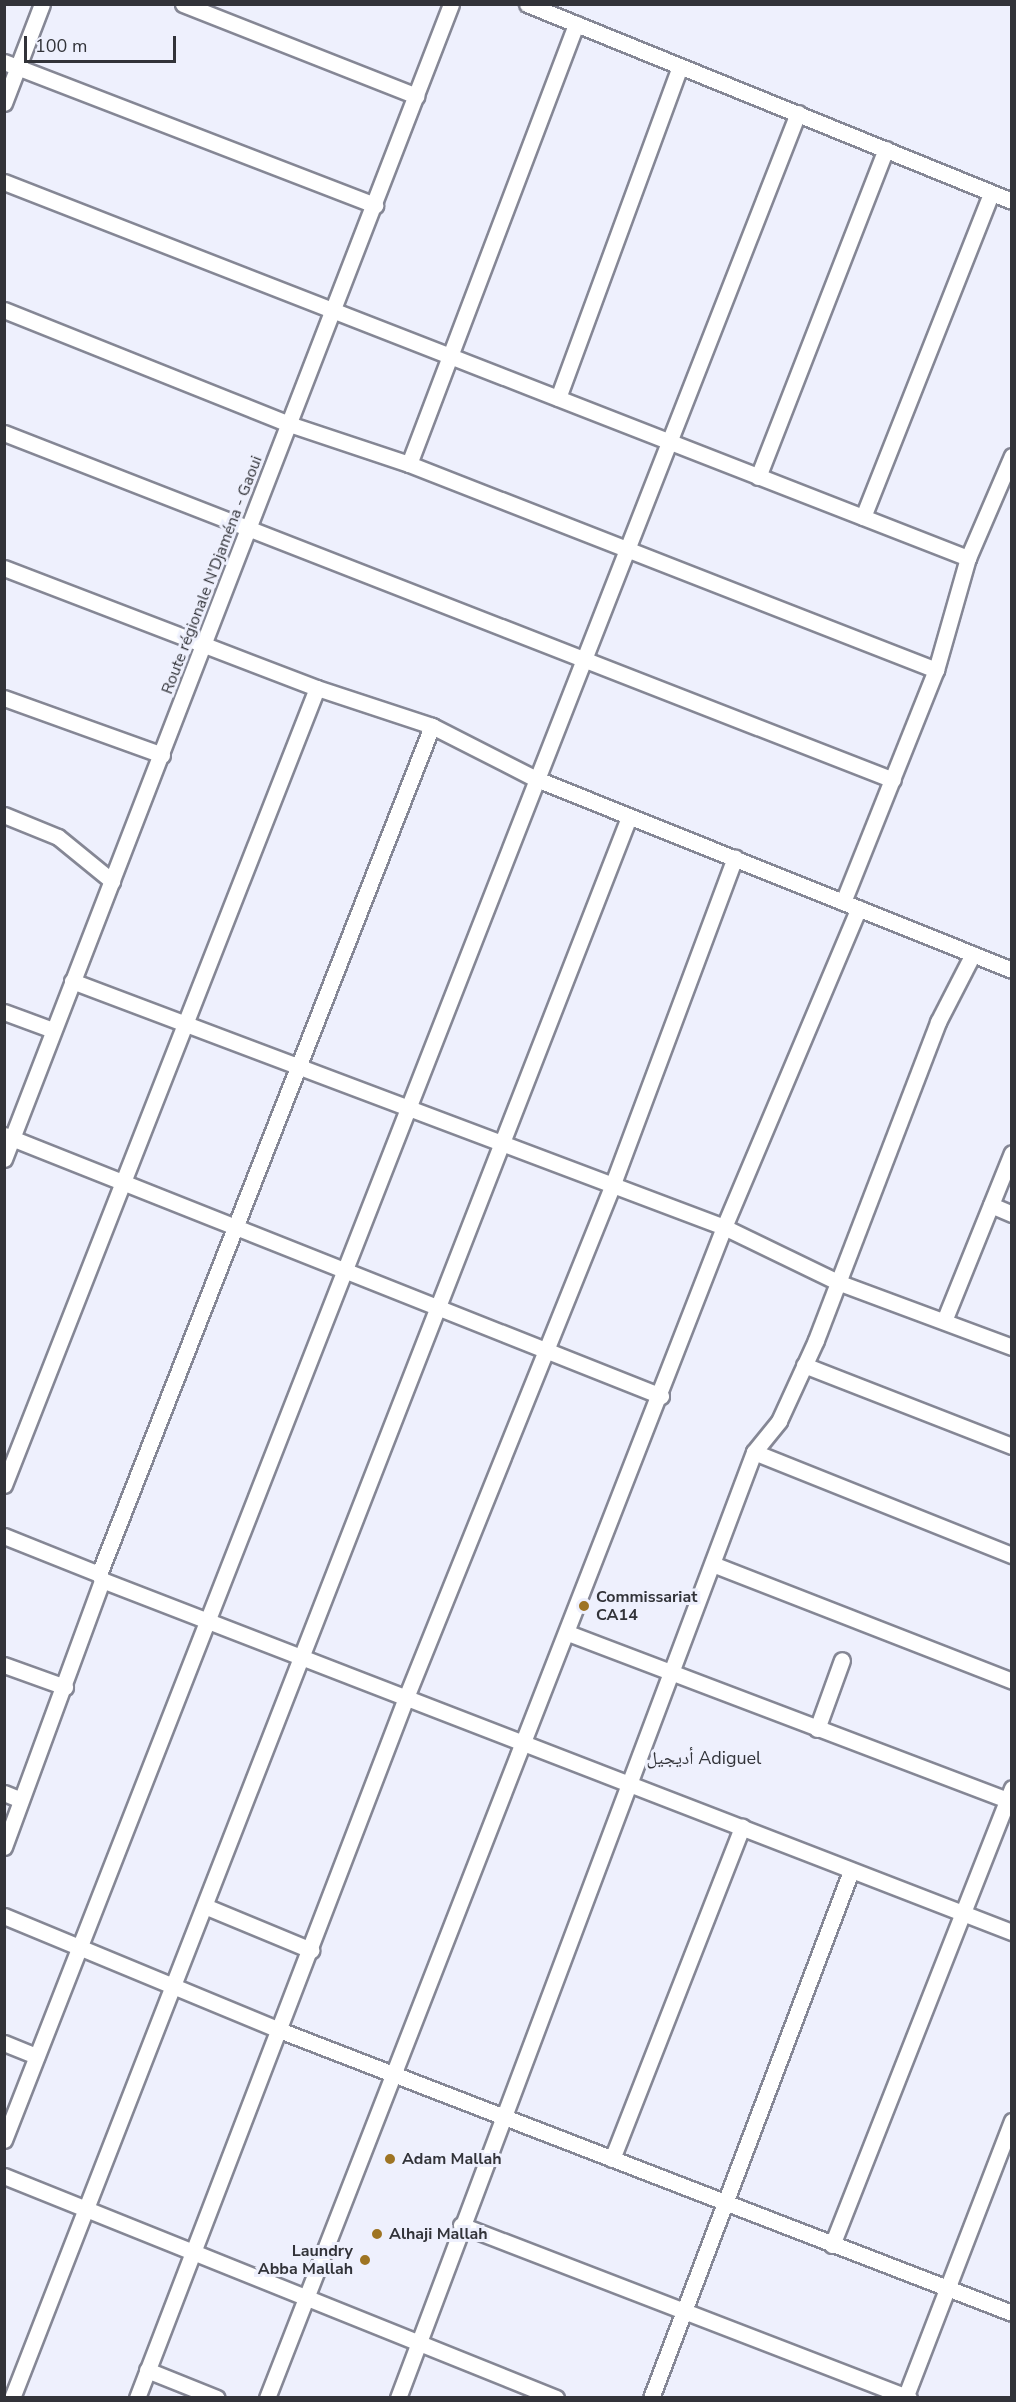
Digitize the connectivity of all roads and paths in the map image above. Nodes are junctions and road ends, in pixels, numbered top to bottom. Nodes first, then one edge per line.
1 (42, 4) edge
2 (183, 4) edge
3 (452, 4) edge
4 (527, 4) edge
5 (576, 24) junction
6 (11, 65) edge
7 (680, 67) junction
8 (416, 96) junction
9 (4, 103) edge
10 (798, 112) junction
11 (886, 149) junction
12 (4, 182) edge
13 (991, 194) junction
14 (1011, 201) edge
15 (375, 205) junction
16 (4, 310) edge
17 (334, 310) junction
18 (449, 355) junction
19 (558, 398) junction
20 (289, 424) junction
21 (4, 433) edge
22 (667, 440) junction
23 (1011, 456) edge
24 (409, 464) junction
25 (758, 477) junction
26 (863, 517) junction
27 (249, 528) junction
28 (624, 550) junction
29 (968, 558) junction
30 (4, 568) edge
31 (205, 644) junction
32 (584, 657) junction
33 (936, 670) junction
34 (317, 688) junction
35 (4, 698) edge
36 (432, 726) junction
37 (162, 755) junction
38 (534, 778) junction
39 (893, 780) junction
40 (4, 815) edge
41 (629, 816) junction
42 (735, 857) junction
43 (112, 881) junction
44 (843, 902) junction
45 (859, 908) junction
46 (973, 954) junction
47 (1011, 970) edge
48 (72, 981) junction
49 (4, 1012) edge
50 (183, 1025) junction
51 (53, 1030) junction
52 (295, 1066) junction
53 (409, 1112) junction
54 (8, 1137) edge
55 (500, 1144) junction
56 (1011, 1153) edge
57 (4, 1159) edge
58 (121, 1185) junction
59 (611, 1189) junction
60 (991, 1205) junction
61 (1011, 1214) edge
62 (724, 1227) junction
63 (233, 1228) junction
64 (348, 1270) junction
65 (840, 1283) junction
66 (437, 1306) junction
67 (944, 1321) junction
68 (1011, 1347) edge
69 (547, 1349) junction
70 (804, 1365) junction
71 (660, 1396) junction
72 (1011, 1446) edge
73 (753, 1452) junction
74 (4, 1485) edge
75 (4, 1536) edge
76 (1011, 1555) edge
77 (715, 1565) junction
78 (101, 1577) junction
79 (209, 1620) junction
80 (568, 1633) junction
81 (302, 1655) junction
82 (842, 1660) dead end
83 (4, 1665) edge
84 (673, 1676) junction
85 (1011, 1682) edge
86 (65, 1687) junction
87 (407, 1695) junction
88 (817, 1729) junction
89 (522, 1742) junction
90 (628, 1782) junction
91 (4, 1793) edge
92 (1010, 1797) edge
93 (21, 1800) junction
94 (742, 1827) junction
95 (4, 1847) edge
96 (851, 1871) junction
97 (207, 1907) junction
98 (962, 1912) junction
99 (4, 1916) edge
100 (1011, 1932) edge
101 (81, 1945) junction
102 (311, 1950) junction
103 (174, 1983) junction
104 (279, 2030) junction
105 (4, 2043) edge
106 (38, 2056) junction
107 (395, 2073) junction
108 (500, 2115) junction
109 (1011, 2121) edge
110 (4, 2140) edge
111 (612, 2159) junction
112 (4, 2176) edge
113 (724, 2203) junction
114 (87, 2206) junction
115 (461, 2225) junction
116 (832, 2245) junction
117 (190, 2248) junction
118 (947, 2286) junction
119 (307, 2296) junction
120 (686, 2312) junction
121 (1011, 2313) edge
122 (419, 2342) junction
123 (147, 2370) junction
124 (530, 2393) edge
125 (12, 2397) edge
126 (137, 2397) edge
127 (217, 2397) edge
128 (267, 2397) edge
129 (398, 2397) edge
130 (556, 2397) edge
131 (651, 2397) edge
132 (906, 2397) edge

1 - 6 street
2 - 8 street
3 - 8 street, Route régionale N'Djaména - Gaoui
4 - 5 street
5 - 7 street
5 - 18 street
6 - 9 street
6 - 15 street
7 - 10 street
7 - 19 street
8 - 15 street, Route régionale N'Djaména - Gaoui
10 - 11 street
10 - 22 street
11 - 13 street
11 - 25 street
12 - 17 street
13 - 14 street
13 - 26 street
15 - 17 street, Route régionale N'Djaména - Gaoui
16 - 20 street
17 - 18 street
17 - 20 street, Route régionale N'Djaména - Gaoui
18 - 19 street
18 - 24 street
19 - 22 street
20 - 24 street
20 - 27 street, Route régionale N'Djaména - Gaoui
21 - 27 street
22 - 25 street
22 - 28 street
23 - 29 street
24 - 28 street
25 - 26 street
26 - 29 street
27 - 31 street, Route régionale N'Djaména - Gaoui
27 - 32 street
28 - 32 street
28 - 33 street
29 - 33 street
30 - 31 street
31 - 34 street
31 - 37 street, Route régionale N'Djaména - Gaoui
32 - 38 street
32 - 39 street
33 - 39 street
34 - 36 street
34 - 50 street
35 - 37 street
36 - 38 street
36 - 52 street
37 - 43 street, Route régionale N'Djaména - Gaoui
38 - 41 street
38 - 53 street
39 - 44 street
40 - 43 street
41 - 42 street
41 - 55 street
42 - 44 street
42 - 59 street
43 - 48 street, Route régionale N'Djaména - Gaoui
44 - 45 street
45 - 46 street
45 - 62 street
46 - 47 street
46 - 65 street
48 - 50 street
48 - 51 street, Route régionale N'Djaména - Gaoui
49 - 51 street
50 - 52 street
50 - 58 street
51 - 54 street, Route régionale N'Djaména - Gaoui
52 - 53 street
52 - 63 street
53 - 55 street
53 - 64 street
54 - 57 street, Route régionale N'Djaména - Gaoui
54 - 58 street
55 - 59 street
55 - 66 street
56 - 60 street
58 - 63 street
58 - 74 street
59 - 62 street
59 - 69 street
60 - 61 street
60 - 67 street
62 - 65 street
62 - 71 street
63 - 64 street
63 - 78 street
64 - 66 street
64 - 79 street
65 - 67 street
65 - 70 street
66 - 69 street
66 - 81 street
67 - 68 street
69 - 71 street
69 - 87 street
70 - 72 street
70 - 73 street
71 - 80 street
73 - 76 street
73 - 77 street
75 - 78 street
77 - 84 street
77 - 85 street
78 - 79 street
78 - 86 street
79 - 81 street
79 - 101 street
80 - 84 street
80 - 89 street
81 - 87 street
81 - 97 street
82 - 88 street
83 - 86 street
84 - 88 street
84 - 90 street
86 - 93 street
87 - 89 street
87 - 102 street
88 - 92 street
89 - 90 street
89 - 107 street
90 - 94 street
90 - 108 street
91 - 93 street
92 - 98 street
93 - 95 street
94 - 96 street
94 - 111 street
96 - 98 street
96 - 113 street
97 - 102 street
97 - 103 street
98 - 100 street
98 - 116 street
99 - 101 street
101 - 103 street
101 - 106 street
102 - 104 street
103 - 104 street
103 - 114 street
104 - 107 street
104 - 117 street
105 - 106 street
106 - 110 street
107 - 108 street
107 - 119 street
108 - 111 street
108 - 115 street
109 - 118 street
111 - 113 street
112 - 114 street
113 - 116 street
113 - 120 street
114 - 117 street
114 - 125 street
115 - 120 street
115 - 122 street
116 - 118 street
117 - 119 street
117 - 123 street
118 - 121 street
118 - 132 street
119 - 122 street
119 - 128 street
120 - 131 street
120 - 132 street
122 - 124 street
122 - 129 street
123 - 126 street
123 - 127 street
124 - 130 street

